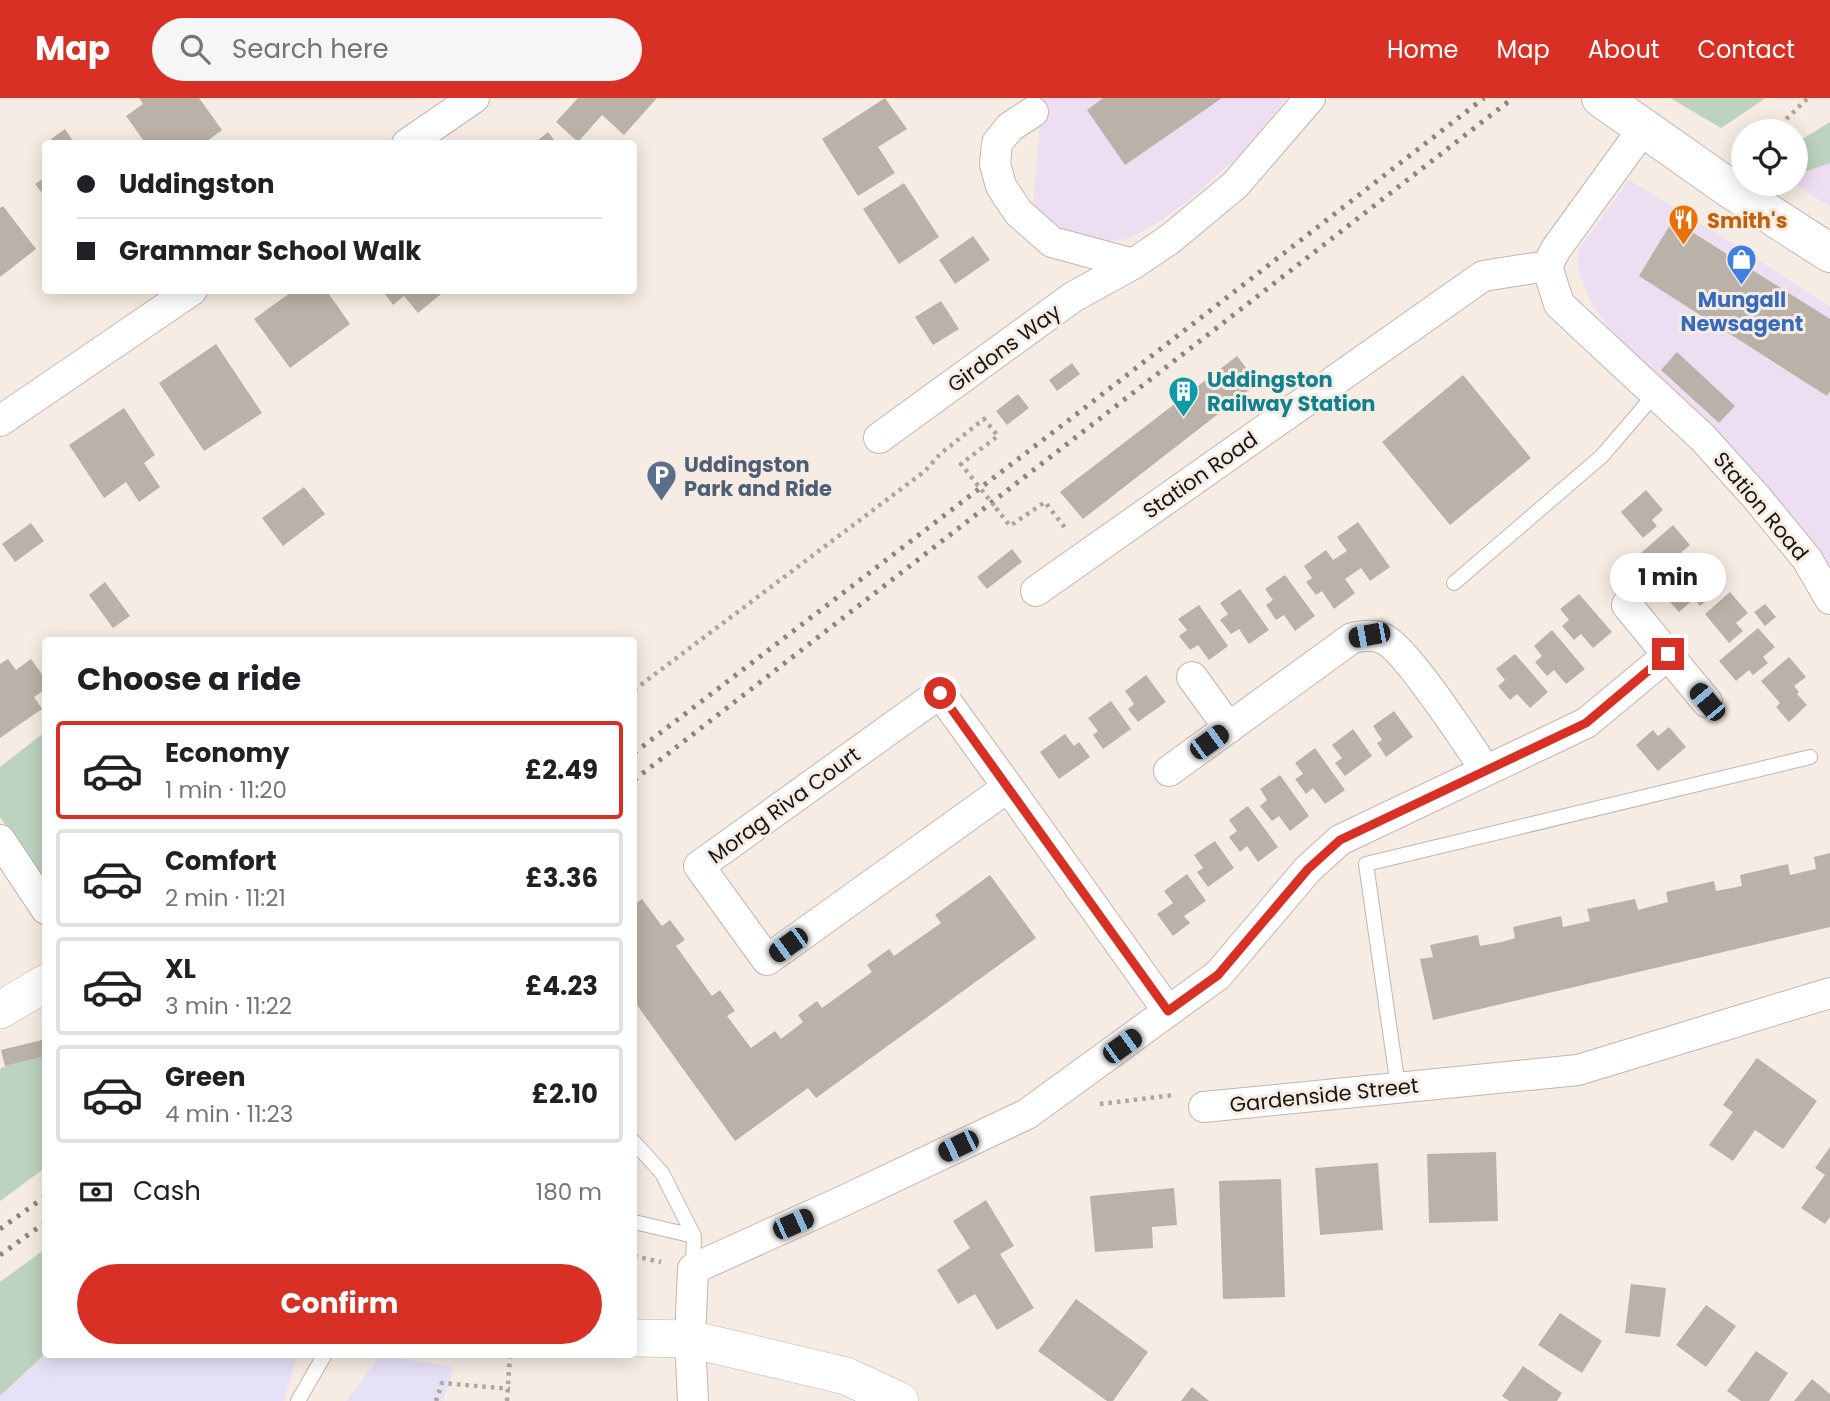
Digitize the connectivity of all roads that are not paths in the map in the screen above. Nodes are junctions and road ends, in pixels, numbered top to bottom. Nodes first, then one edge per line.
1 (474, 98) edge
2 (1310, 98) edge
3 (1601, 98) edge
4 (1033, 112) dead end
5 (1643, 129) junction
6 (413, 140) edge
7 (1830, 253) edge
8 (1133, 264) junction
9 (1547, 266) junction
10 (186, 294) edge
11 (1655, 394) junction
12 (0, 421) edge
13 (879, 438) dead end
14 (1454, 583) dead end
15 (1036, 591) dead end
16 (1830, 599) edge
17 (1627, 605) dead end
18 (1668, 654) junction
19 (1192, 677) dead end
20 (1707, 702) dead end
21 (1229, 727) junction
22 (1810, 757) dead end
23 (1485, 769) junction
24 (1169, 771) dead end
25 (1008, 788) junction
26 (0, 840) edge
27 (42, 903) edge
28 (42, 985) edge
29 (1830, 992) edge
30 (0, 1010) edge
31 (1168, 1011) junction
32 (1398, 1087) junction
33 (1204, 1107) road end
34 (637, 1145) edge
35 (637, 1223) edge
36 (694, 1236) junction
37 (693, 1269) junction
38 (637, 1338) edge
39 (690, 1339) junction
40 (323, 1358) edge
41 (298, 1401) edge
42 (693, 1401) edge
43 (900, 1401) edge

1 - 6 street
2 - 8 street, Girdons Way
3 - 5 main road
4 - 8 street
5 - 7 main road
5 - 9 street
8 - 13 street, Girdons Way
9 - 11 street, Station Road
9 - 15 street, Station Road
10 - 12 street
11 - 14 lane
11 - 16 street, Station Road
17 - 18 street
18 - 20 street
18 - 23 street
19 - 21 street
21 - 23 street
21 - 24 street
22 - 32 lane
23 - 31 street
25 - 25 street, Morag Riva Court
25 - 31 street, Morag Riva Court
26 - 27 street
28 - 30 street
29 - 32 street, Gardenside Street
31 - 37 street
32 - 33 street, Gardenside Street
34 - 36 lane
35 - 36 lane
36 - 37 lane
37 - 39 street
38 - 39 street
39 - 42 street
39 - 43 street
40 - 41 lane

